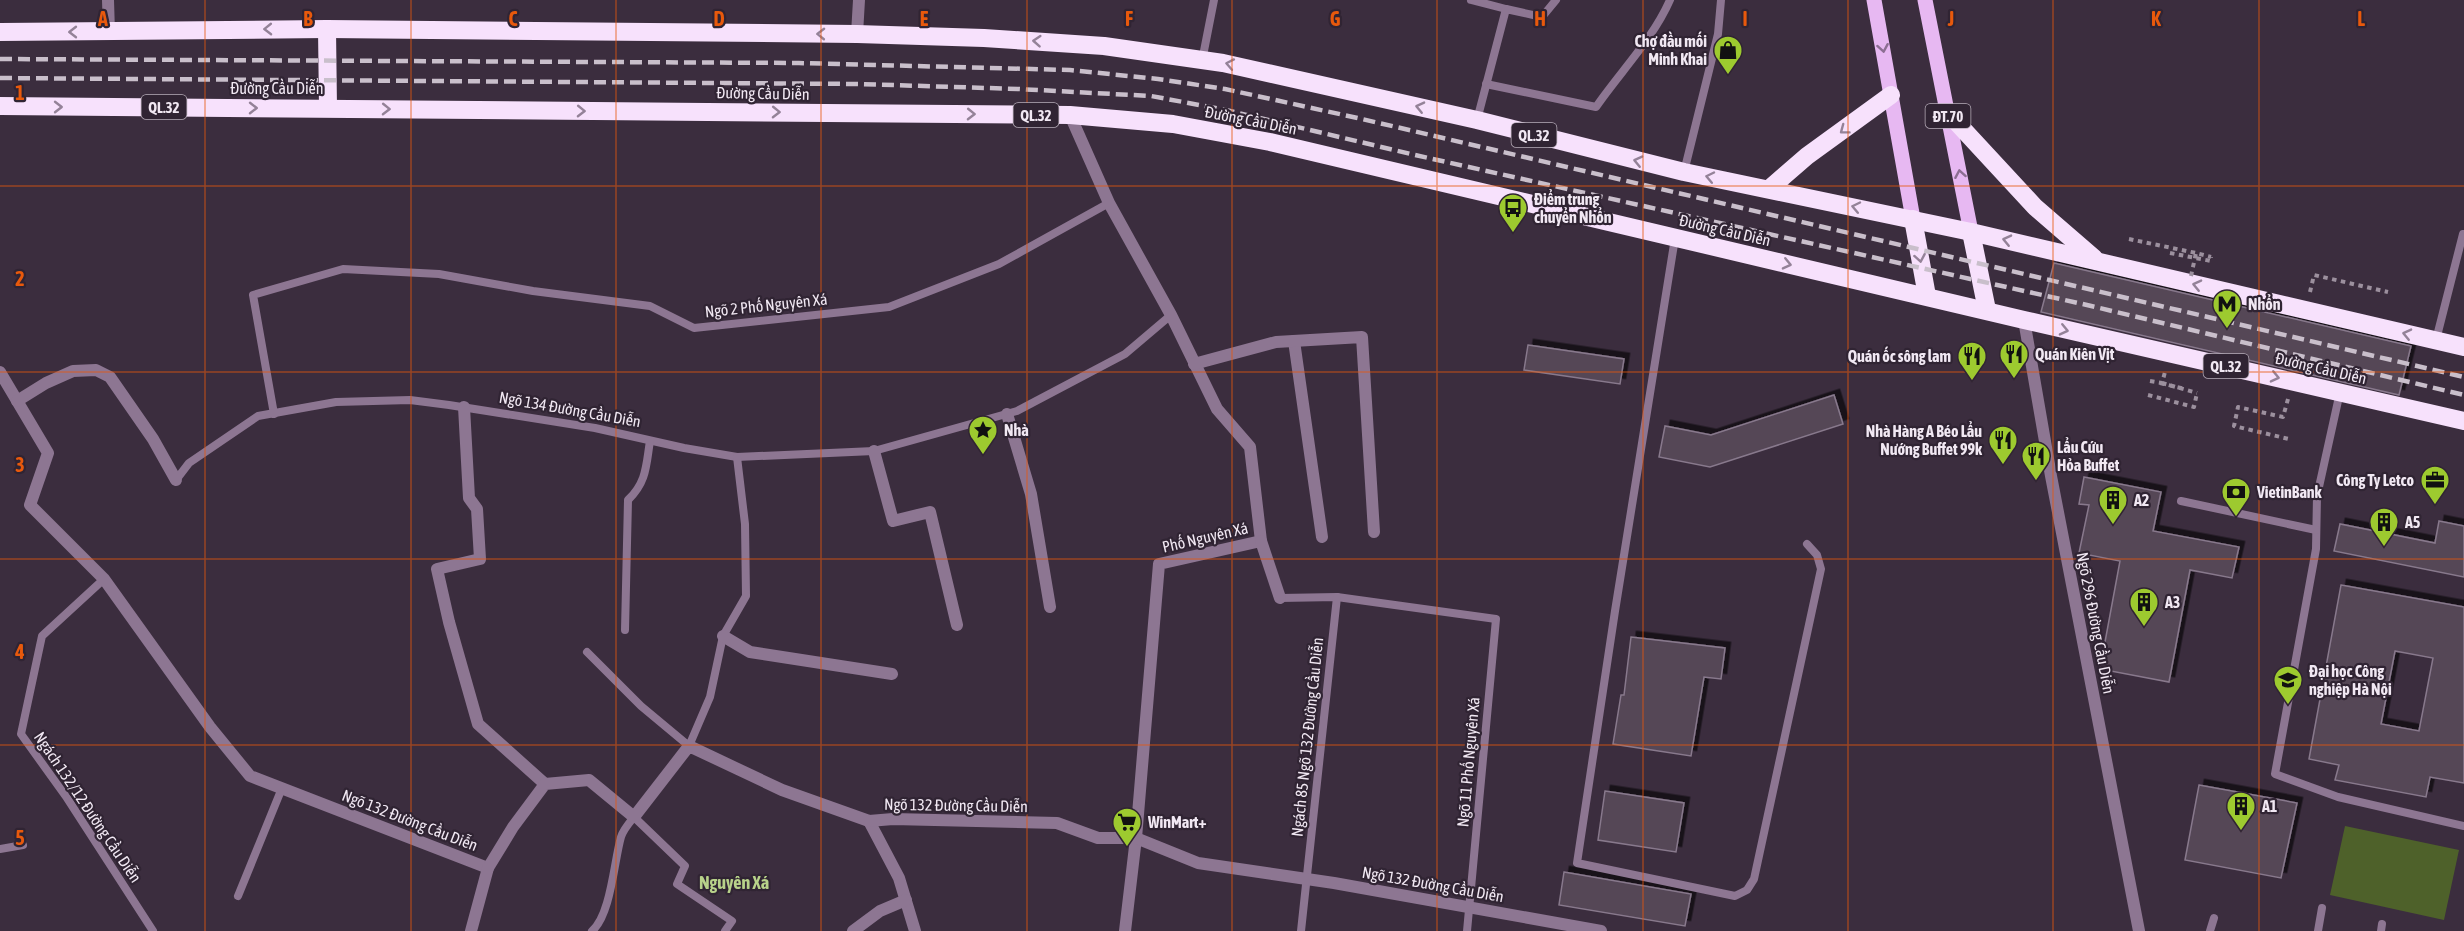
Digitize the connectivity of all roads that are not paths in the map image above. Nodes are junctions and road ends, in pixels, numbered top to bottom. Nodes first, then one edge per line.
1 (108, 0) edge
2 (859, 0) edge
3 (1214, 0) edge
4 (1471, 0) edge
5 (1556, 0) edge
6 (1670, 0) edge
7 (1721, 0) edge
8 (1874, 0) edge
9 (1925, 0) edge
10 (1506, 9) junction
11 (327, 29) junction
12 (0, 32) edge
13 (109, 32) junction
14 (858, 34) junction
15 (1202, 61) junction
16 (1486, 84) junction
17 (1891, 95) junction
18 (328, 108) junction
19 (4, 109) edge
20 (1948, 113) junction
21 (1070, 116) junction
22 (1477, 120) junction
23 (1684, 172) junction
24 (1769, 189) junction
25 (1109, 203) junction
26 (1913, 219) junction
27 (1971, 232) junction
28 (2463, 234) edge
29 (1675, 238) junction
30 (2097, 261) junction
31 (1927, 297) junction
32 (1987, 310) junction
33 (1171, 315) junction
34 (2024, 320) junction
35 (1294, 341) junction
36 (2436, 341) junction
37 (2464, 347) edge
38 (1194, 364) junction
39 (0, 372) edge
40 (2340, 392) junction
41 (17, 401) junction
42 (464, 407) junction
43 (274, 414) junction
44 (1007, 414) junction
45 (2464, 421) edge
46 (650, 441) junction
47 (874, 451) junction
48 (737, 457) junction
49 (176, 480) joint
50 (2181, 501) dead end
51 (2316, 530) junction
52 (1374, 532) dead end
53 (1322, 537) dead end
54 (1261, 541) junction
55 (1807, 544) dead end
56 (104, 579) junction
57 (1337, 597) junction
58 (1280, 598) joint
59 (1050, 607) dead end
60 (957, 625) dead end
61 (625, 630) dead end
62 (723, 636) junction
63 (587, 652) dead end
64 (892, 674) dead end
65 (689, 746) junction
66 (545, 784) junction
67 (282, 788) junction
68 (634, 817) junction
69 (869, 821) junction
70 (2464, 826) edge
71 (1136, 838) junction
72 (23, 845) dead end
73 (0, 849) edge
74 (488, 868) junction
75 (1307, 879) junction
76 (238, 896) dead end
77 (906, 900) junction
78 (1470, 907) junction
79 (2322, 908) dead end
80 (2214, 918) dead end
81 (153, 931) edge
82 (471, 931) edge
83 (592, 931) edge
84 (725, 931) edge
85 (853, 931) edge
86 (915, 931) edge
87 (1125, 931) edge
88 (1301, 931) edge
89 (1467, 931) edge
90 (1601, 931) edge
91 (2139, 931) edge
92 (2210, 931) edge
93 (2318, 931) edge

1 - 13 street
2 - 14 street
3 - 15 lane
4 - 10 lane
5 - 10 lane
6 - 16 lane
7 - 23 lane
8 -> 17 main road
9 - 20 main road, ĐT.70
10 - 16 lane
11 -> 13 highway, QL.32
14 -> 11 highway, QL.32
11 - 18 highway
13 -> 12 highway, QL.32
15 -> 14 highway, QL.32
22 -> 15 highway, QL.32
16 - 22 lane
17 -> 24 highway
17 - 26 main road
19 -> 18 highway, Đường Cầu Diễn / QL.32
18 -> 21 highway, Đường Cầu Diễn / QL.32
27 -> 20 main road, ĐT.70
20 - 30 highway
21 - 25 street, Phố Nguyên Xá
21 - 29 highway, Đường Cầu Diễn / QL.32
23 -> 22 highway, QL.32
24 -> 23 highway, QL.32
26 -> 24 highway, QL.32
25 - 33 street, Phố Nguyên Xá
25 - 43 lane, Ngõ 2 Phố Nguyên Xá
26 - 27 highway, QL.32
26 -> 31 highway
30 -> 27 highway, QL.32
27 - 32 highway, ĐT.70
28 - 36 lane
29 -> 31 highway, Đường Cầu Diễn / QL.32
29 - 55 lane
36 -> 30 highway, QL.32
31 - 32 highway, Đường Cầu Diễn / QL.32
32 - 34 highway, Đường Cầu Diễn / QL.32
33 - 38 street, Phố Nguyên Xá
33 - 44 lane, Ngõ 134 Đường Cầu Diễn
34 -> 40 highway, Đường Cầu Diễn / QL.32
34 - 91 street, Ngõ 296 Đường Cầu Diễn
35 - 38 street
35 - 52 street
35 - 53 street
36 - 37 highway, QL.32
38 - 54 street, Phố Nguyên Xá
39 - 41 street
40 - 45 highway, Đường Cầu Diễn / QL.32
40 - 51 lane
41 - 49 street, Ngõ 134 Đường Cầu Diễn
41 - 56 street, Ngõ 132 Đường Cầu Diễn
42 - 43 lane, Ngõ 134 Đường Cầu Diễn
42 - 46 lane, Ngõ 134 Đường Cầu Diễn
42 - 66 street
43 - 49 lane, Ngõ 134 Đường Cầu Diễn
44 - 47 lane, Ngõ 134 Đường Cầu Diễn
44 - 59 street
46 - 48 lane, Ngõ 134 Đường Cầu Diễn
46 - 61 lane
47 - 48 lane, Ngõ 134 Đường Cầu Diễn
47 - 60 street
48 - 62 lane
50 - 51 lane
51 - 70 lane
54 - 58 street
54 - 71 street, Phố Nguyên Xá
56 - 67 street, Ngõ 132 Đường Cầu Diễn
56 - 81 lane, Ngách 132/12 Đường Cầu Diễn
57 - 58 lane
57 - 75 lane, Ngách 85 Ngõ 132 Đường Cầu Diễn
57 - 78 lane, Ngõ 11 Phố Nguyên Xá
62 - 64 street
62 - 65 lane
63 - 65 lane
65 - 68 street
65 - 69 street, Ngõ 132 Đường Cầu Diễn
66 - 68 street
66 - 74 street, Ngõ 132 Đường Cầu Diễn
67 - 74 street, Ngõ 132 Đường Cầu Diễn
67 - 76 lane
68 - 83 lane
68 - 84 lane
69 - 71 street, Ngõ 132 Đường Cầu Diễn
69 - 77 street
71 - 75 street, Ngõ 132 Đường Cầu Diễn
71 - 87 street, Phố Nguyên Xá
72 - 73 lane
74 - 82 street
75 - 78 street, Ngõ 132 Đường Cầu Diễn
75 - 88 lane, Ngách 85 Ngõ 132 Đường Cầu Diễn
77 - 85 street
77 - 86 street
78 - 89 lane, Ngõ 11 Phố Nguyên Xá
78 - 90 street, Ngõ 132 Đường Cầu Diễn
79 - 93 lane
80 - 92 lane

